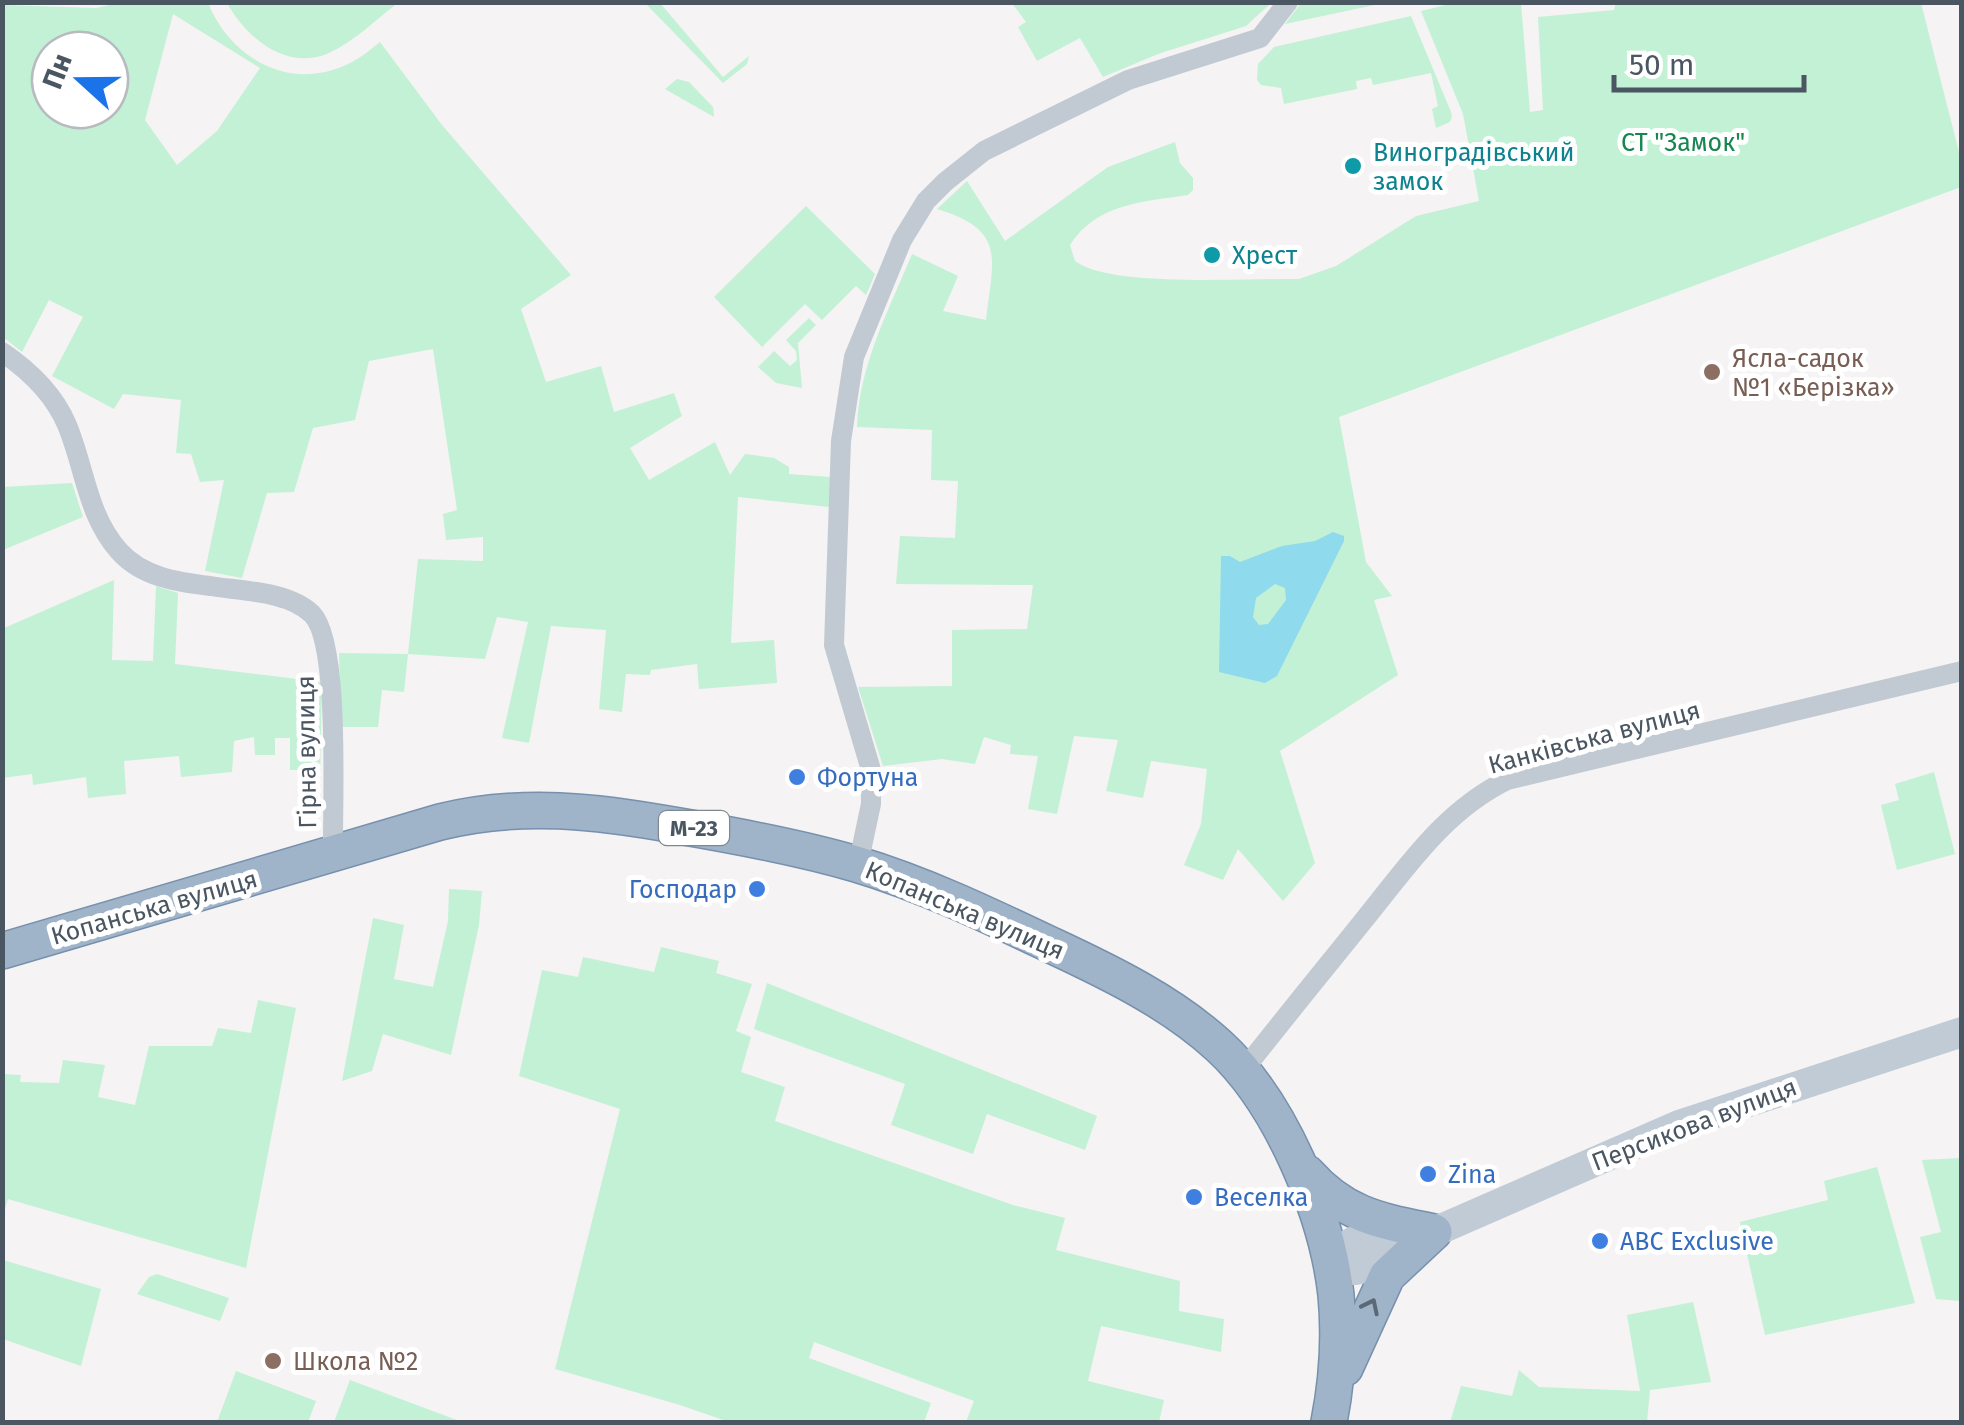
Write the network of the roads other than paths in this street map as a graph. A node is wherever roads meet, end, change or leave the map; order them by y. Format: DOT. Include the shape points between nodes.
graph roads {
  1 [pos="1288,2"];
  2 [pos="2,352"];
  3 [pos="1962,671"];
  4 [pos="333,856"];
  5 [pos="858,865"];
  6 [pos="2,951"];
  7 [pos="1962,1032"];
  8 [pos="1242,1072"];
  9 [pos="1296,1161"];
  10 [pos="1434,1232"];
  11 [pos="1330,1261"];
  12 [pos="1332,1410"];
  1 -- 5 [label="street" via="1260,38 1128,80 984,152 926,201 902,240 854,357 841,441 834,644 874,788"];
  2 -- 4 [label="street, Гірна вулиця" via="56,404 92,506 131,563 164,578 282,598 314,615 331,684"];
  3 -- 8 [label="street, Канківська вулиця" via="1507,780 1482,792 1428,840"];
  4 -- 5 [label="highway, Копанська вулиця / М-23" via="475,814 562,809 736,836"];
  4 -- 6 [label="highway, Копанська вулиця / М-23"];
  5 -- 8 [label="highway, Копанська вулиця / М-23" via="1108,972 1219,1046"];
  7 -- 10 [label="main road, Персикова вулиця" via="1680,1125"];
  8 -- 9 [label="highway, Копанська вулиця / М-23"];
  9 -- 10 [label="highway" via="1344,1207"];
  9 -- 11 [label="highway, Копанська вулиця / М-23"];
  10 -- 11 [label="main road, Персикова вулиця" via="1373,1266 1341,1269"];
  12 -- 10 [label="highway, one-way" via="1387,1276"];
  11 -- 12 [label="highway, Копанська вулиця / М-23" via="1337,1318"];
}
